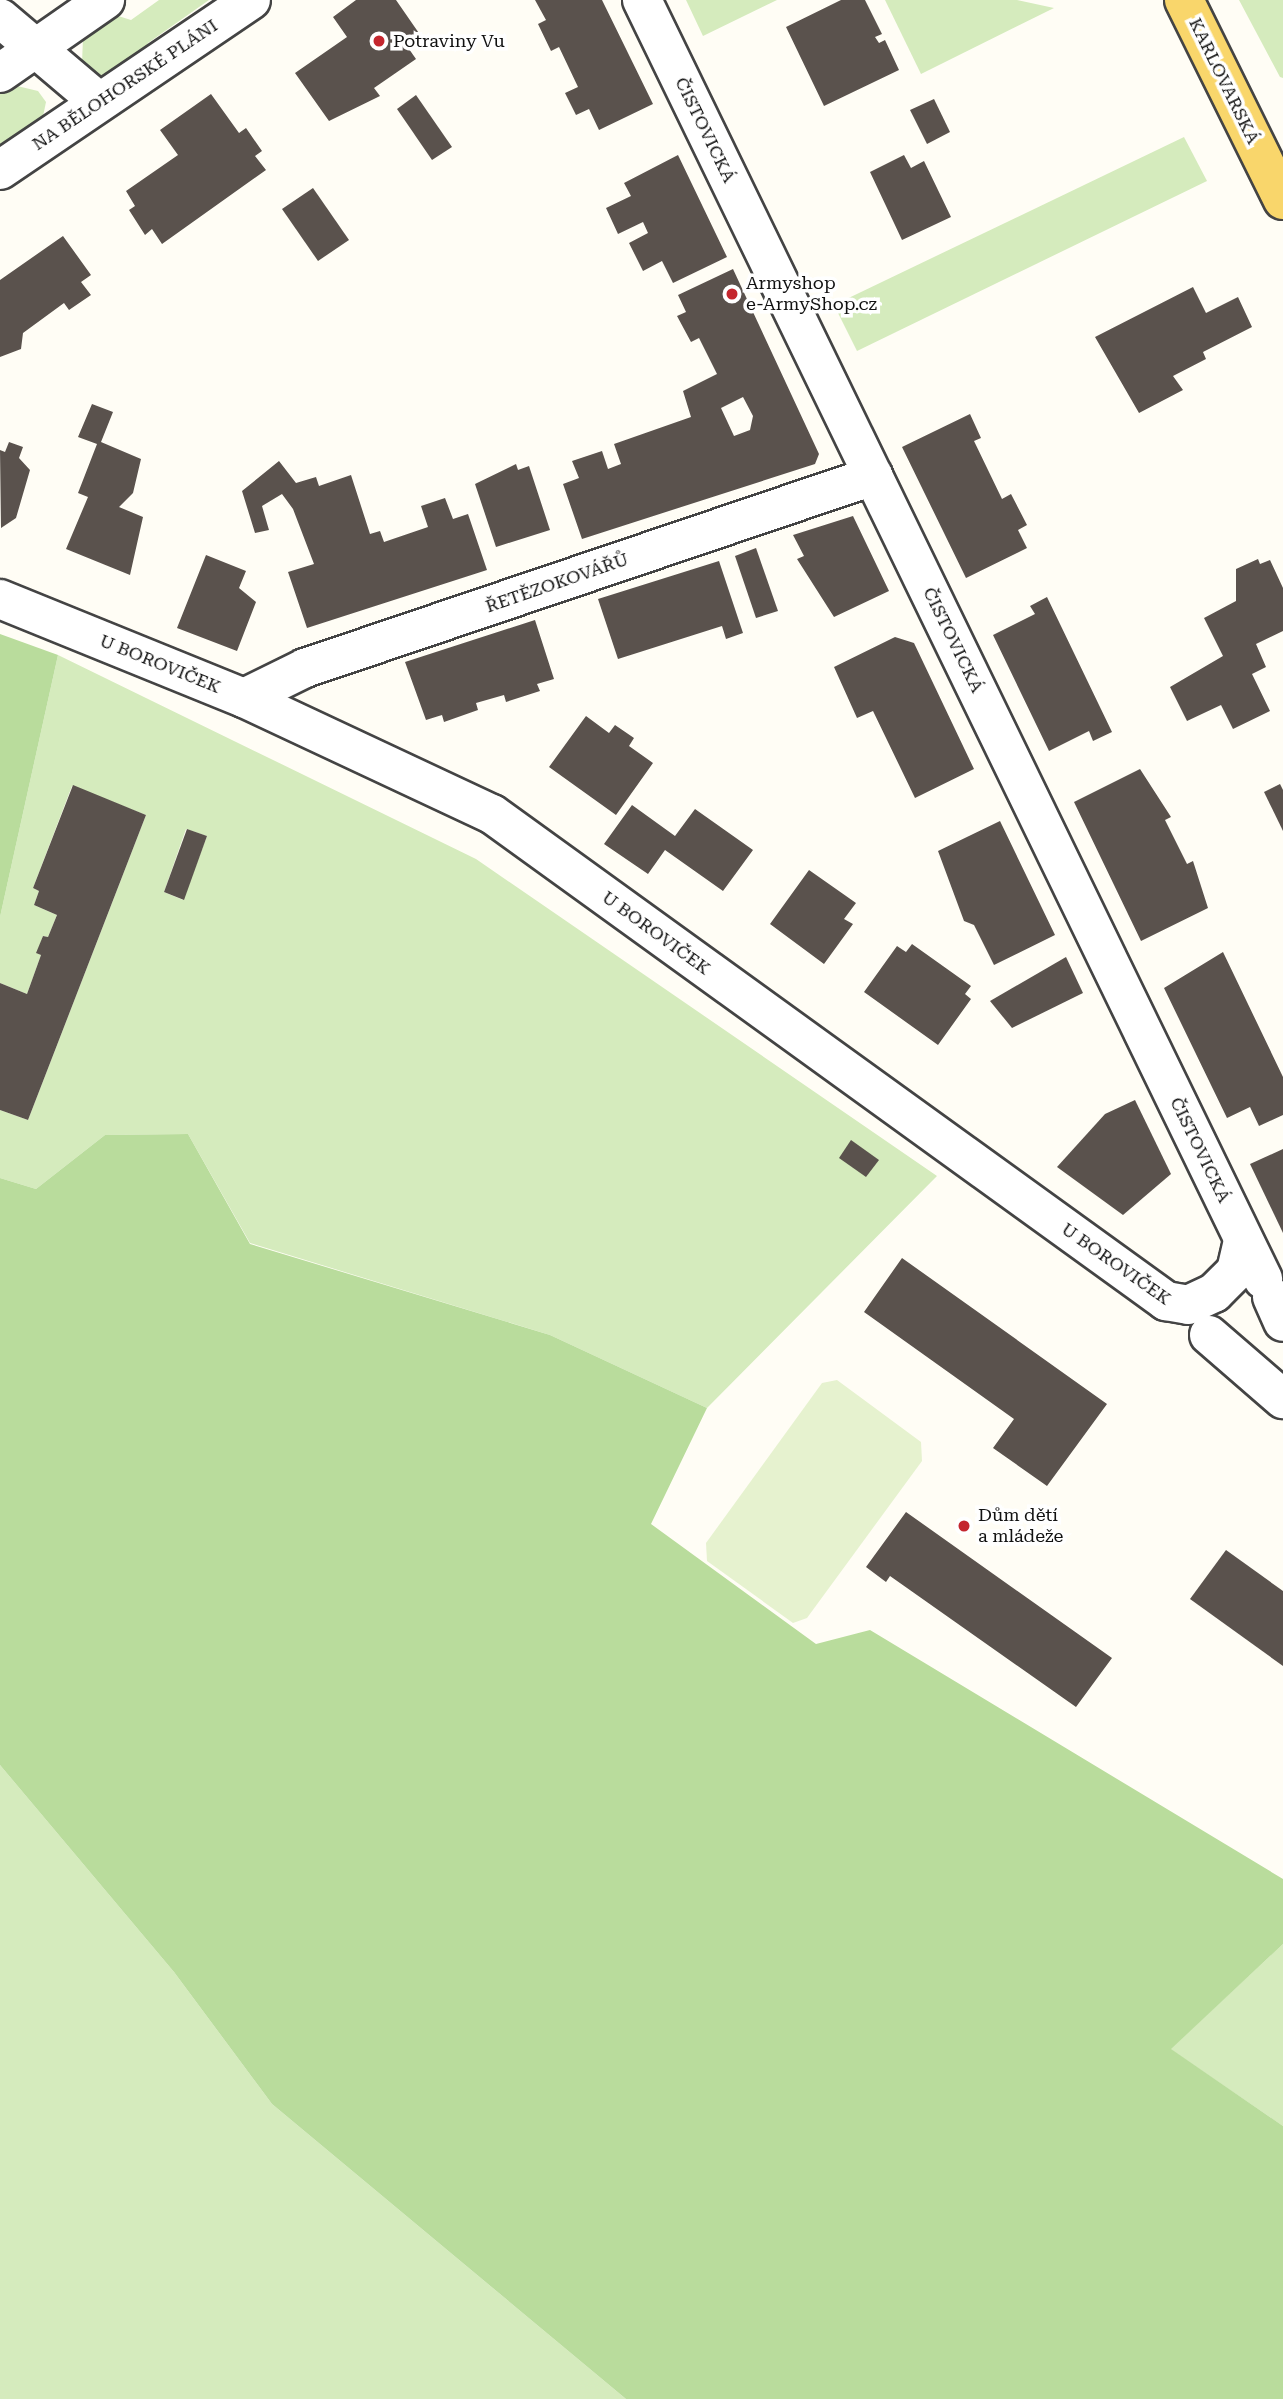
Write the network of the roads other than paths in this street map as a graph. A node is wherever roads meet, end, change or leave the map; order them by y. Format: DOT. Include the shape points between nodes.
graph roads {
  1 [pos="105,0"];
  2 [pos="251,0"];
  3 [pos="642,0"];
  4 [pos="1184,0"];
  5 [pos="0,18"];
  6 [pos="36,48"];
  7 [pos="0,73"];
  8 [pos="99,102"];
  9 [pos="0,170"];
  10 [pos="1283,200"];
  11 [pos="873,476"];
  12 [pos="0,599"];
  13 [pos="244,698"];
  14 [pos="1242,1244"];
  15 [pos="1272,1299"];
  16 [pos="1209,1335"];
  17 [pos="1283,1399"];
  1 -- 6 [label="street"];
  2 -- 8 [label="street, NA BĚLOHORSKÉ PLÁNI"];
  3 -- 11 [label="street, ČISTOVICKÁ"];
  4 -- 10 [label="main road, KARLOVARSKÁ"];
  5 -- 6 [label="street"];
  6 -- 7 [label="street"];
  6 -- 8 [label="street"];
  8 -- 9 [label="street, NA BĚLOHORSKÉ PLÁNI"];
  11 -- 13 [label="street, ŘETĚZOKOVÁŘŮ" via="305,668"];
  11 -- 14 [label="street, ČISTOVICKÁ"];
  12 -- 13 [label="street, U BOROVIČEK"];
  13 -- 14 [label="street, U BOROVIČEK" via="492,814 1166,1301 1188,1305 1214,1293 1236,1271"];
  14 -- 15 [label="street, ČISTOVICKÁ"];
  16 -- 17 [label="street"];
}
